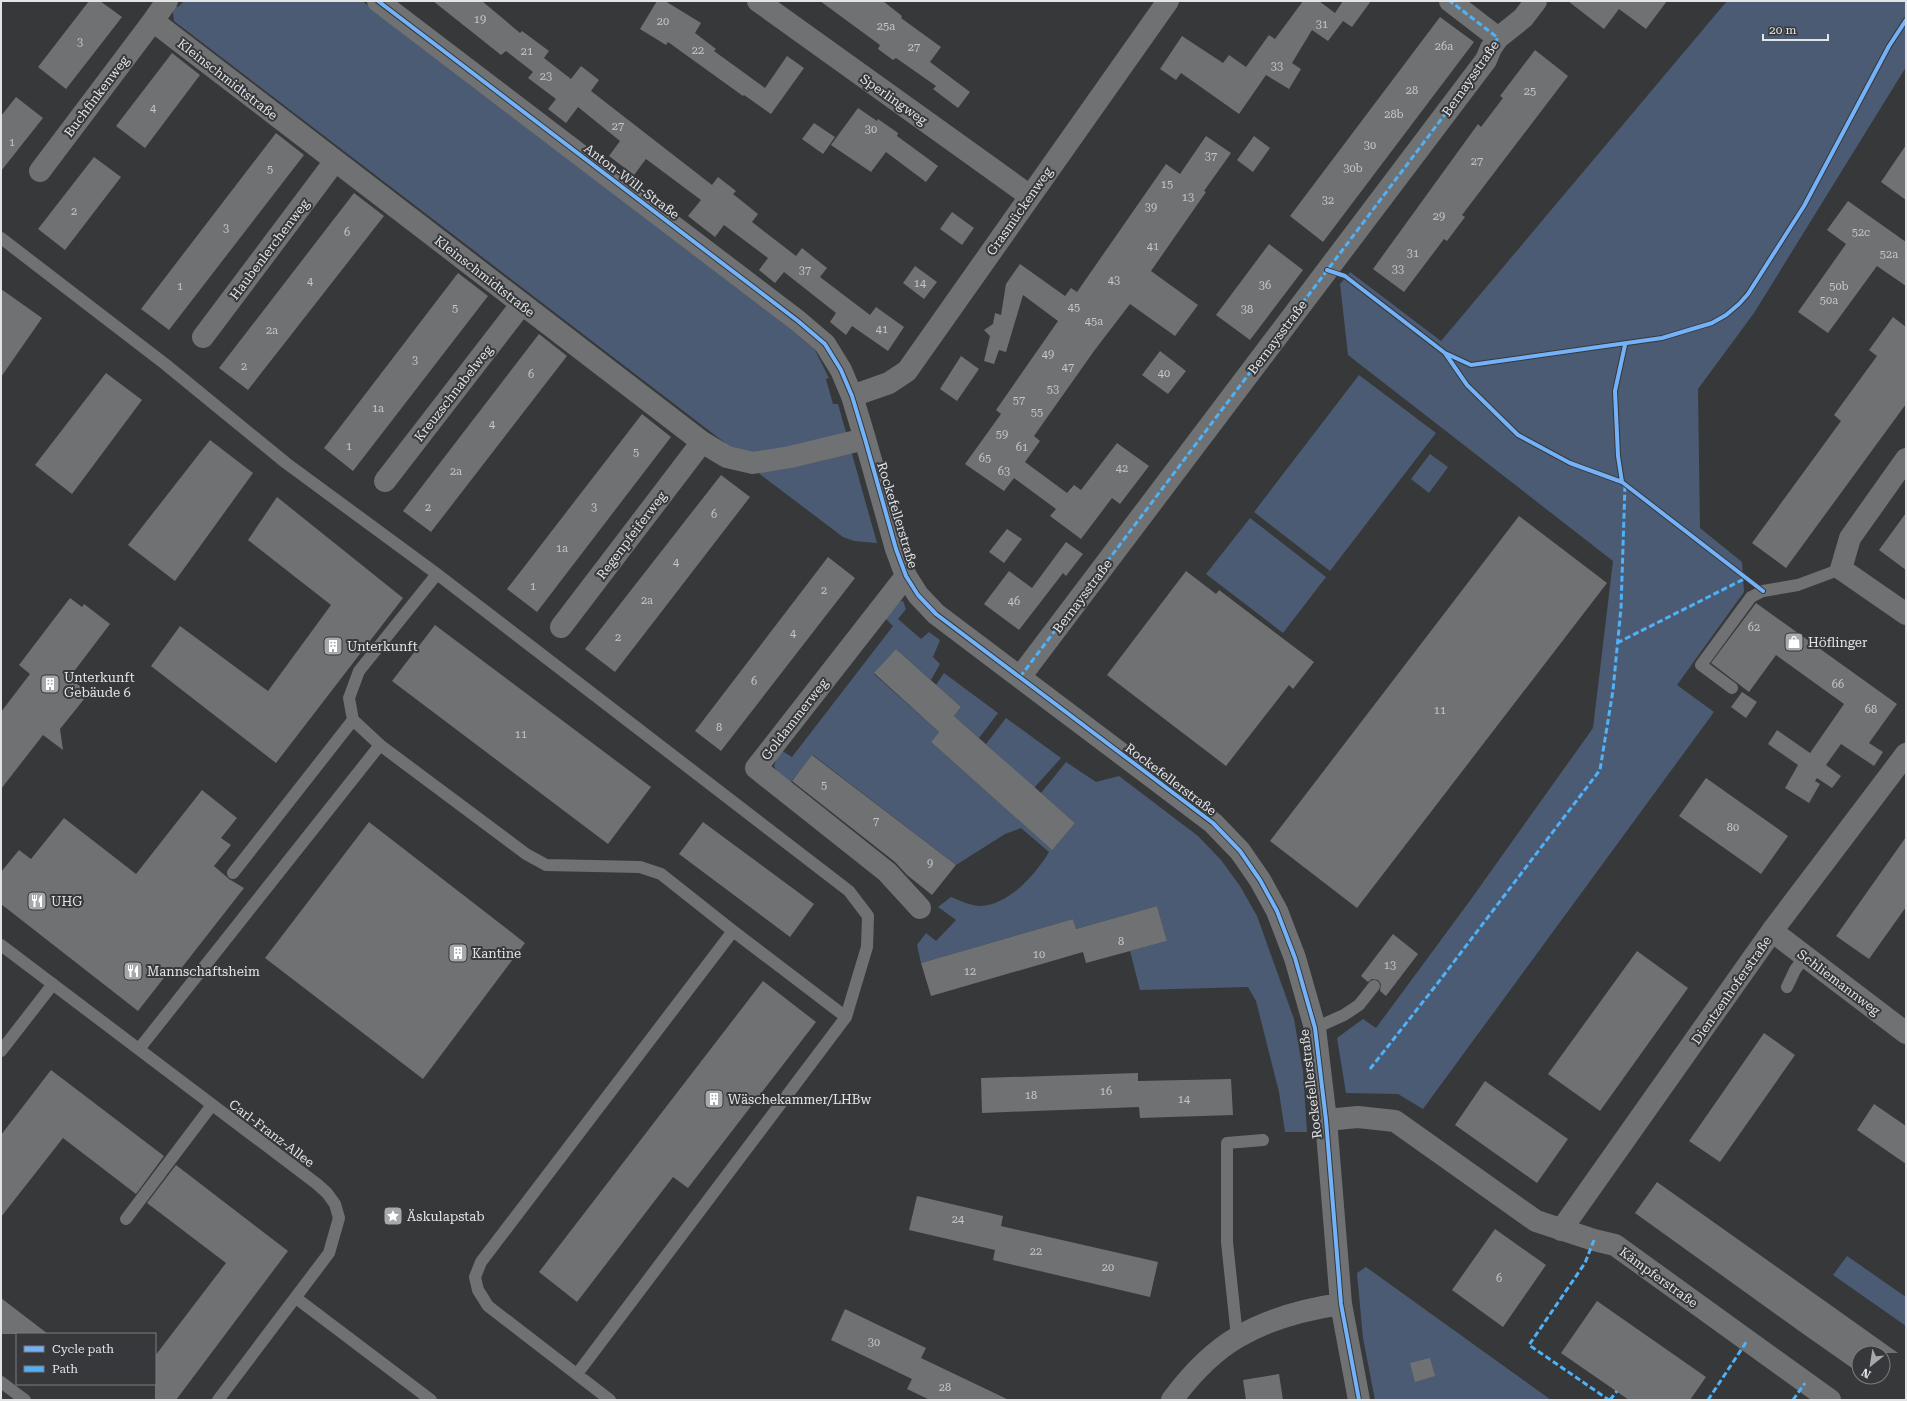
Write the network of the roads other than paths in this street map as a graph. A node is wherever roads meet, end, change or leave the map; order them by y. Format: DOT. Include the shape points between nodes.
graph roads {
  1 [pos="167,1"];
  2 [pos="378,1"];
  3 [pos="758,1"];
  4 [pos="1168,1"];
  5 [pos="1450,1"];
  6 [pos="1536,1"];
  7 [pos="153,21"];
  8 [pos="1498,38"];
  9 [pos="335,161"];
  10 [pos="40,171"];
  11 [pos="1030,196"];
  12 [pos="1,238"];
  13 [pos="521,305"];
  14 [pos="203,337"];
  15 [pos="852,396"];
  16 [pos="865,439"];
  17 [pos="702,442"];
  18 [pos="1906,459"];
  19 [pos="385,481"];
  20 [pos="1841,569"];
  21 [pos="437,574"];
  22 [pos="906,576"];
  23 [pos="1906,614"];
  24 [pos="561,627"];
  25 [pos="1020,678"];
  26 [pos="1732,688"];
  27 [pos="353,720"];
  28 [pos="380,744"];
  29 [pos="1906,754"];
  30 [pos="233,873"];
  31 [pos="920,908"];
  32 [pos="733,931"];
  33 [pos="1772,931"];
  34 [pos="1,945"];
  35 [pos="1805,956"];
  36 [pos="53,984"];
  37 [pos="1374,986"];
  38 [pos="1787,987"];
  39 [pos="846,1017"];
  40 [pos="1315,1028"];
  41 [pos="1906,1033"];
  42 [pos="138,1049"];
  43 [pos="1,1051"];
  44 [pos="212,1105"];
  45 [pos="1326,1120"];
  46 [pos="1263,1140"];
  47 [pos="126,1219"];
  48 [pos="1561,1230"];
  49 [pos="296,1298"];
  50 [pos="1341,1304"];
  51 [pos="1237,1338"];
  52 [pos="577,1374"];
  53 [pos="1,1382"];
  54 [pos="25,1400"];
  55 [pos="218,1400"];
  56 [pos="431,1400"];
  57 [pos="610,1400"];
  58 [pos="1172,1400"];
  59 [pos="1359,1400"];
  60 [pos="1830,1400"];
  1 -- 7 [label="street"];
  2 -- 15 [label="street, Anton-Will-Straße" via="798,321 825,344 841,370"];
  3 -- 11 [label="street, Sperlingweg"];
  4 -- 11 [label="street, Grasmückenweg"];
  5 -- 8 [label="street"];
  6 -- 8 [label="street, Bernaysstraße" via="1523,18"];
  7 -- 9 [label="street, Kleinschmidtstraße"];
  7 -- 10 [label="street, Buchfinkenweg"];
  8 -- 25 [label="street, Bernaysstraße" via="1486,60"];
  9 -- 13 [label="street, Kleinschmidtstraße"];
  9 -- 14 [label="street, Haubenlerchenweg"];
  11 -- 15 [label="street, Grasmückenweg" via="907,371 889,383"];
  12 -- 21 [label="lane" via="165,364 286,463"];
  13 -- 17 [label="street, Kleinschmidtstraße"];
  13 -- 19 [label="street, Kreuzschnabelweg"];
  15 -- 16 [label="street, Rockefellerstraße"];
  16 -- 17 [label="street, Kleinschmidtstraße" via="753,463 727,457"];
  16 -- 22 [label="street, Rockefellerstraße"];
  17 -- 24 [label="street, Regenpfeiferweg"];
  18 -- 20 [label="street" via="1850,538"];
  20 -- 23 [label="street"];
  20 -- 26 [label="lane" via="1798,585 1763,591 1751,597 1701,665"];
  21 -- 27 [label="lane" via="359,671 350,698"];
  21 -- 39 [label="lane" via="849,891 868,916 867,947"];
  22 -- 25 [label="street, Rockefellerstraße" via="918,595 936,614"];
  22 -- 31 [label="street, Goldammerweg" via="756,768 888,872"];
  25 -- 40 [label="street, Rockefellerstraße" via="1213,823 1240,851 1277,911"];
  27 -- 28 [label="lane"];
  27 -- 30 [label="lane"];
  28 -- 32 [label="lane" via="526,854 546,865 640,867 662,874"];
  28 -- 42 [label="lane"];
  29 -- 33 [label="street, Dientzenhoferstraße"];
  32 -- 39 [label="lane"];
  32 -- 52 [label="lane" via="481,1262 475,1277 478,1290 488,1306"];
  33 -- 35 [label="street, Schliemannweg"];
  33 -- 48 [label="street, Dientzenhoferstraße"];
  34 -- 36 [label="lane, Carl-Franz-Allee"];
  35 -- 38 [label="lane"];
  35 -- 41 [label="street, Schliemannweg"];
  36 -- 42 [label="lane, Carl-Franz-Allee"];
  36 -- 43 [label="lane"];
  37 -- 40 [label="lane" via="1359,1005"];
  39 -- 52 [label="lane"];
  40 -- 45 [label="street, Rockefellerstraße"];
  42 -- 44 [label="lane, Carl-Franz-Allee"];
  44 -- 47 [label="lane"];
  44 -- 49 [label="lane, Carl-Franz-Allee" via="317,1184 335,1204 339,1218 330,1253"];
  45 -- 48 [label="street, Kämpferstraße" via="1358,1117 1395,1122 1536,1221"];
  45 -- 50 [label="street, Rockefellerstraße"];
  46 -- 51 [label="lane" via="1227,1143 1228,1242"];
  48 -- 60 [label="street, Kämpferstraße" via="1615,1245"];
  49 -- 55 [label="lane, Carl-Franz-Allee"];
  49 -- 56 [label="lane"];
  50 -- 51 [label="street" via="1311,1308"];
  50 -- 59 [label="street, Rockefellerstraße"];
  51 -- 58 [label="street" via="1207,1361"];
  52 -- 57 [label="lane"];
  53 -- 54 [label="lane"];
}
